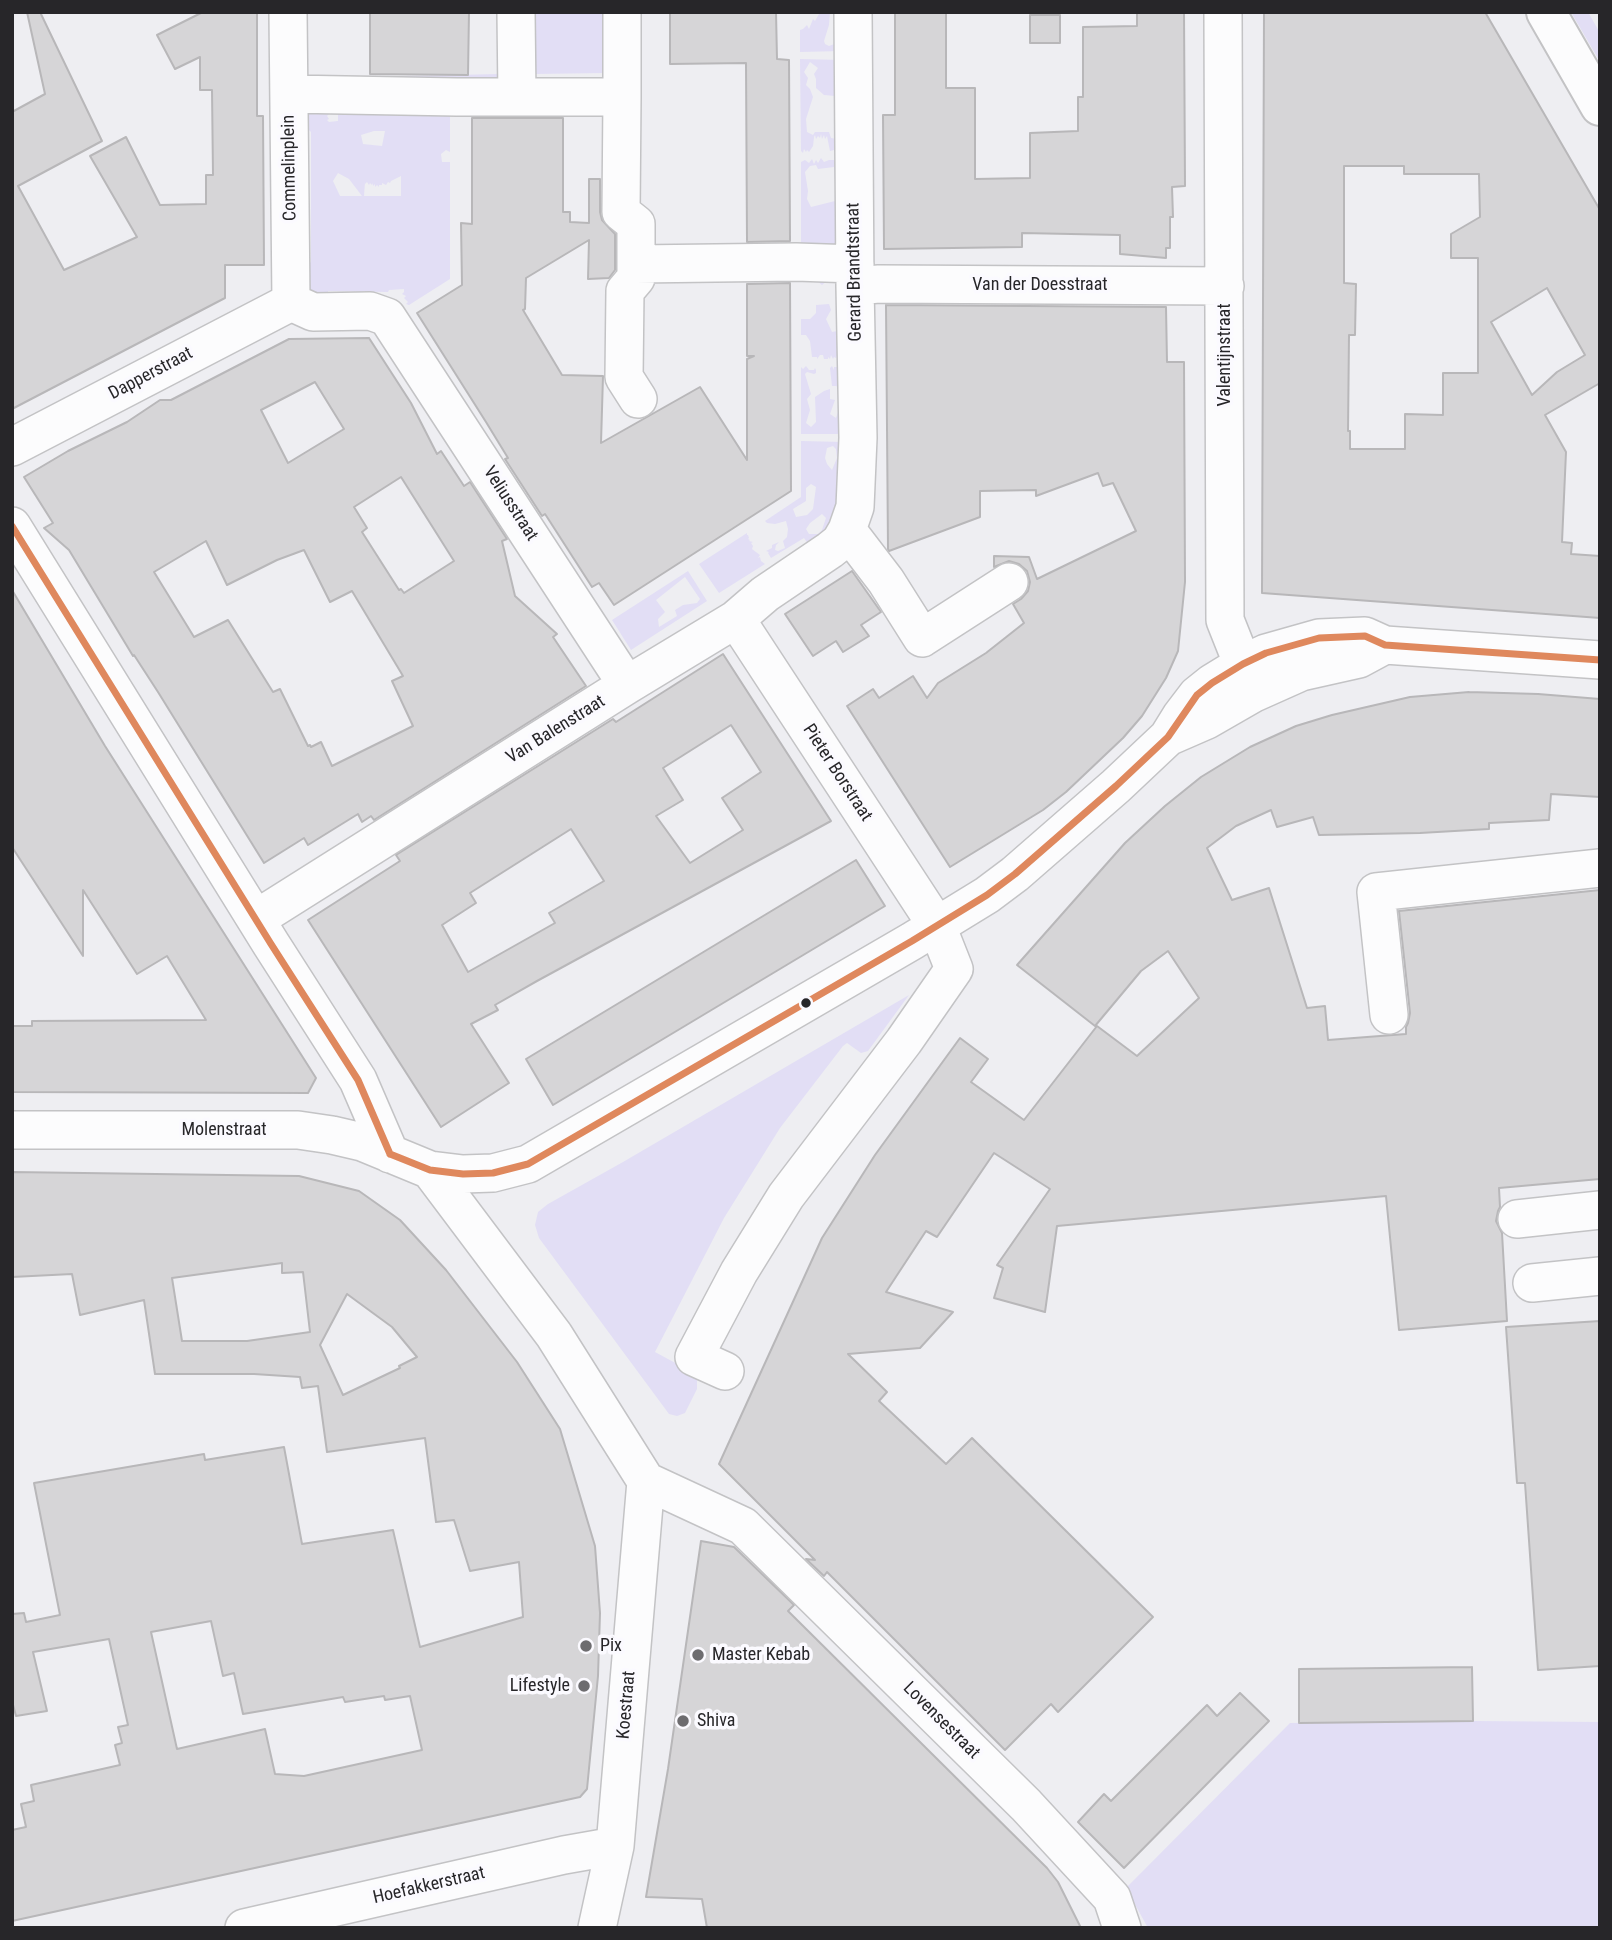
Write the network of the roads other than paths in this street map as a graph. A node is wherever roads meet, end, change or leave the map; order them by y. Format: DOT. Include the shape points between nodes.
graph roads {
  1 [pos="288,12"];
  2 [pos="516,12"];
  3 [pos="622,12"];
  4 [pos="853,12"];
  5 [pos="1223,12"];
  6 [pos="1546,12"];
  7 [pos="289,94"];
  8 [pos="517,97"];
  9 [pos="622,97"];
  10 [pos="1600,106"];
  11 [pos="636,264"];
  12 [pos="855,275"];
  13 [pos="1225,286"];
  14 [pos="291,302"];
  15 [pos="638,399"];
  16 [pos="12,447"];
  17 [pos="12,526"];
  18 [pos="848,530"];
  19 [pos="1009,582"];
  20 [pos="736,619"];
  21 [pos="1600,660"];
  22 [pos="1248,678"];
  23 [pos="627,685"];
  24 [pos="1600,868"];
  25 [pos="256,919"];
  26 [pos="937,926"];
  27 [pos="1389,1015"];
  28 [pos="12,1130"];
  29 [pos="390,1154"];
  30 [pos="430,1170"];
  31 [pos="1600,1210"];
  32 [pos="1517,1219"];
  33 [pos="1600,1276"];
  34 [pos="1532,1283"];
  35 [pos="725,1371"];
  36 [pos="646,1481"];
  37 [pos="615,1846"];
  38 [pos="244,1928"];
  39 [pos="597,1928"];
  40 [pos="1122,1928"];
  1 -- 7 [label="street"];
  2 -- 8 [label="street"];
  3 -- 9 [label="street"];
  4 -- 12 [label="street, Gerard Brandtstraat"];
  5 -- 13 [label="street, Valentijnstraat"];
  6 -- 10 [label="main road"];
  7 -- 8 [label="street, Commelinplein"];
  7 -- 14 [label="street, Commelinplein"];
  8 -- 9 [label="street, Commelinplein"];
  9 -- 11 [label="street" via="621,212 636,224"];
  11 -- 12 [label="street, Van der Doesstraat" via="796,262"];
  11 -- 15 [label="street" via="636,278 625,291 624,377"];
  12 -- 13 [label="street, Van der Doesstraat" via="893,284"];
  12 -- 18 [label="street, Gerard Brandtstraat" via="858,438 855,506"];
  13 -- 22 [label="street, Valentijnstraat" via="1226,620"];
  14 -- 16 [label="street, Dapperstraat"];
  14 -- 23 [label="street, Veliusstraat" via="313,312 381,313 393,323"];
  17 -- 25 [label="street"];
  18 -- 19 [label="street" via="922,638"];
  18 -- 20 [label="street, Van Balenstraat" via="830,551 765,593"];
  20 -- 23 [label="street, Van Balenstraat"];
  20 -- 26 [label="street, Pieter Borstraat"];
  21 -- 22 [label="street, Molenstraat" via="1385,645 1359,659 1301,673"];
  22 -- 26 [label="street, Molenstraat" via="1212,683 1197,695 1168,737 1116,786 1015,874"];
  23 -- 25 [label="street, Van Balenstraat"];
  24 -- 27 [label="street" via="1376,892"];
  25 -- 29 [label="street" via="358,1080"];
  26 -- 30 [label="street, Molenstraat" via="528,1164 493,1173"];
  26 -- 35 [label="street, Pieter Borstraat" via="954,969 786,1196 694,1357"];
  28 -- 29 [label="street, Molenstraat" via="298,1130 352,1140"];
  29 -- 30 [label="street, Molenstraat"];
  30 -- 36 [label="street" via="554,1335"];
  31 -- 32 [label="street"];
  33 -- 34 [label="street"];
  36 -- 37 [label="street, Koestraat"];
  36 -- 40 [label="street, Lovensestraat" via="743,1526 1026,1805 1112,1898"];
  37 -- 38 [label="street, Hoefakkerstraat"];
  37 -- 39 [label="street, Koestraat"];
}
